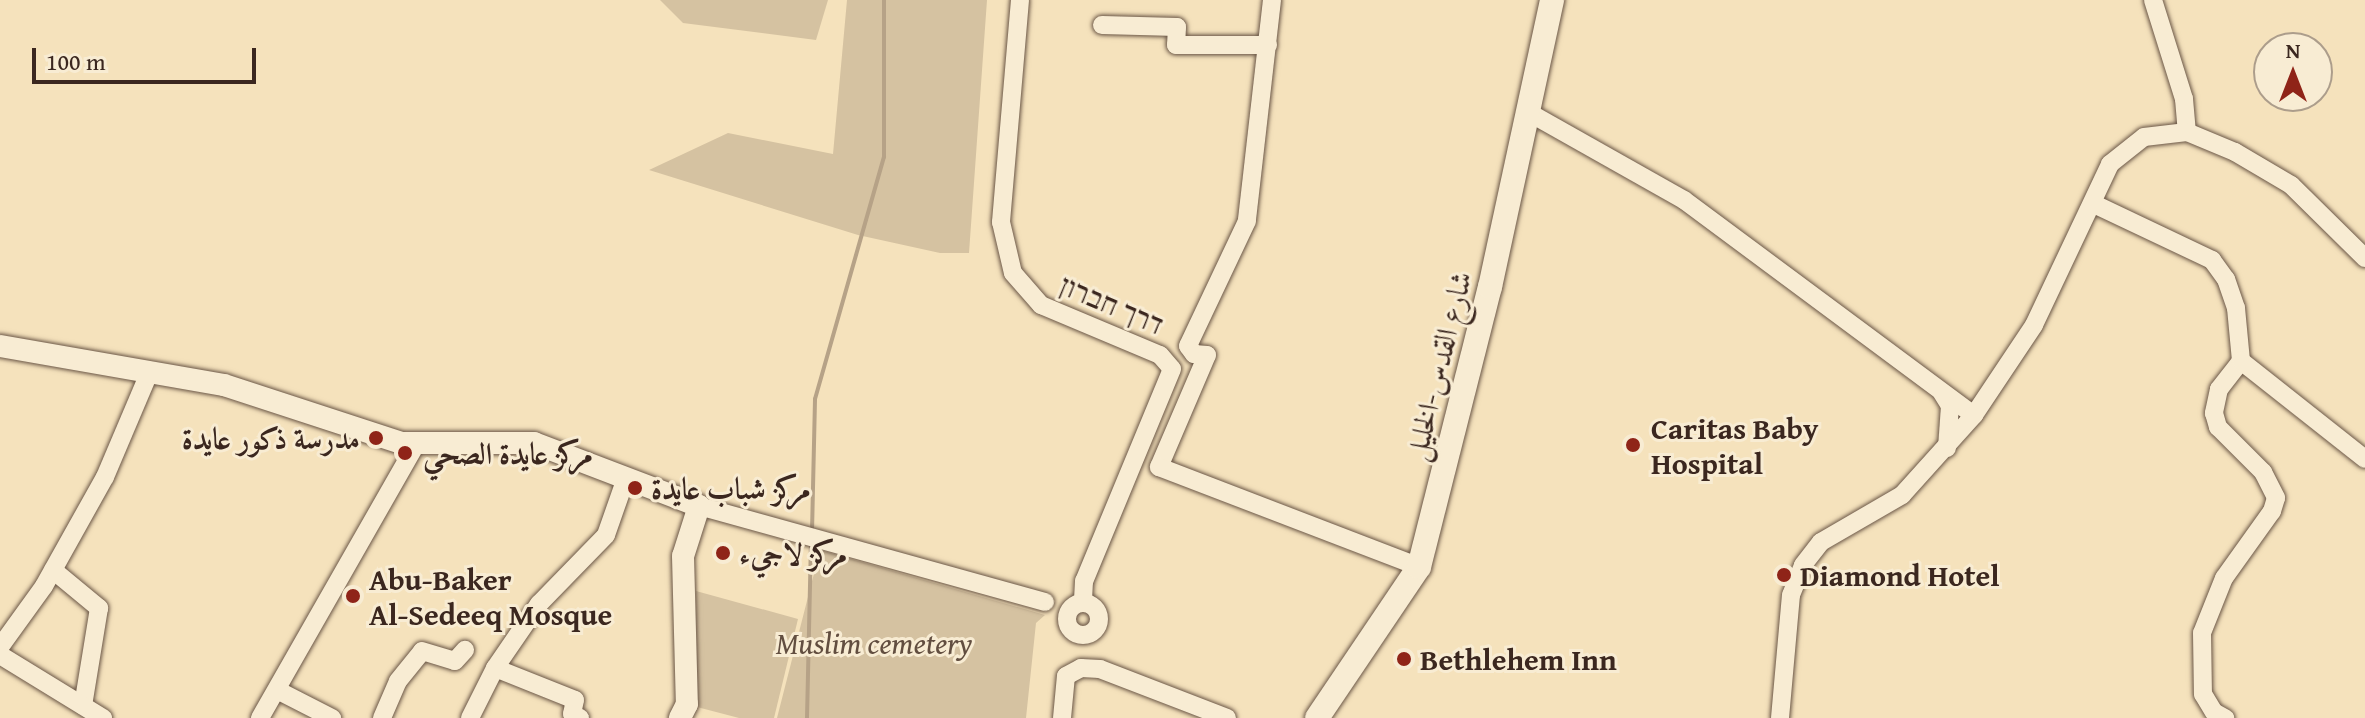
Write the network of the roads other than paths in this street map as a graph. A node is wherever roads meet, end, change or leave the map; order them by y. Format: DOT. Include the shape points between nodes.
graph roads {
  1 [pos="1020,0"];
  2 [pos="1272,0"];
  3 [pos="1552,0"];
  4 [pos="2153,0"];
  5 [pos="1102,25"];
  6 [pos="1268,45"];
  7 [pos="1528,112"];
  8 [pos="2187,132"];
  9 [pos="2094,204"];
  10 [pos="2365,258"];
  11 [pos="0,346"];
  12 [pos="2241,361"];
  13 [pos="150,371"];
  14 [pos="1940,390"];
  15 [pos="1974,415"];
  16 [pos="417,443"];
  17 [pos="1947,448"];
  18 [pos="2365,459"];
  19 [pos="626,478"];
  20 [pos="699,506"];
  21 [pos="1419,567"];
  22 [pos="53,570"];
  23 [pos="1045,602"];
  24 [pos="1083,603"];
  25 [pos="0,647"];
  26 [pos="465,650"];
  27 [pos="0,655"];
  28 [pos="495,668"];
  29 [pos="277,690"];
  30 [pos="83,706"];
  31 [pos="103,718"];
  32 [pos="260,718"];
  33 [pos="331,718"];
  34 [pos="382,718"];
  35 [pos="470,718"];
  36 [pos="580,718"];
  37 [pos="680,718"];
  38 [pos="1062,718"];
  39 [pos="1227,718"];
  40 [pos="1317,718"];
  41 [pos="1780,718"];
  42 [pos="2225,718"];
  1 -- 24 [label="street, דרך חברון" via="1001,222 1013,273 1041,305 1160,355 1172,369 1084,581"];
  2 -- 6 [label="street"];
  3 -- 7 [label="main road, شارع القدس-الخليل"];
  4 -- 8 [label="street" via="2184,99"];
  5 -- 6 [label="street" via="1177,27 1176,45"];
  6 -- 21 [label="street" via="1247,221 1188,346 1194,354 1207,355 1159,467"];
  7 -- 14 [label="street" via="1684,200"];
  7 -- 21 [label="main road, شارع القدس-الخليل" via="1449,460"];
  8 -- 9 [label="street" via="2166,131 2122,150 2110,164"];
  8 -- 10 [label="street" via="2291,185"];
  9 -- 12 [label="street" via="2212,260 2226,279 2236,308"];
  9 -- 15 [label="street" via="2034,325"];
  11 -- 13 [label="street"];
  12 -- 18 [label="street"];
  12 -- 42 [label="street" via="2219,389 2218,427 2263,472 2276,498 2224,578 2202,633 2203,694 2214,712"];
  13 -- 16 [label="street" via="224,385 401,443"];
  13 -- 22 [label="street" via="105,477"];
  14 -- 15 [label="street"];
  14 -- 17 [label="street" via="1950,406"];
  15 -- 17 [label="street"];
  16 -- 19 [label="street" via="534,443"];
  16 -- 29 [label="street"];
  17 -- 41 [label="street" via="1902,495 1821,542 1803,565 1791,595"];
  19 -- 20 [label="street"];
  19 -- 28 [label="street" via="606,535 539,604"];
  20 -- 23 [label="street"];
  20 -- 37 [label="street" via="683,556 687,704"];
  21 -- 40 [label="main road, شارع القدس-الخليل"];
  22 -- 25 [label="street"];
  22 -- 30 [label="street" via="99,608"];
  26 -- 34 [label="street" via="455,661 422,651 398,681"];
  27 -- 30 [label="street"];
  28 -- 35 [label="street"];
  28 -- 36 [label="street" via="575,700 572,714"];
  29 -- 32 [label="street"];
  29 -- 33 [label="street"];
  30 -- 31 [label="street"];
  38 -- 39 [label="street" via="1066,676 1081,668 1100,669"];
}
